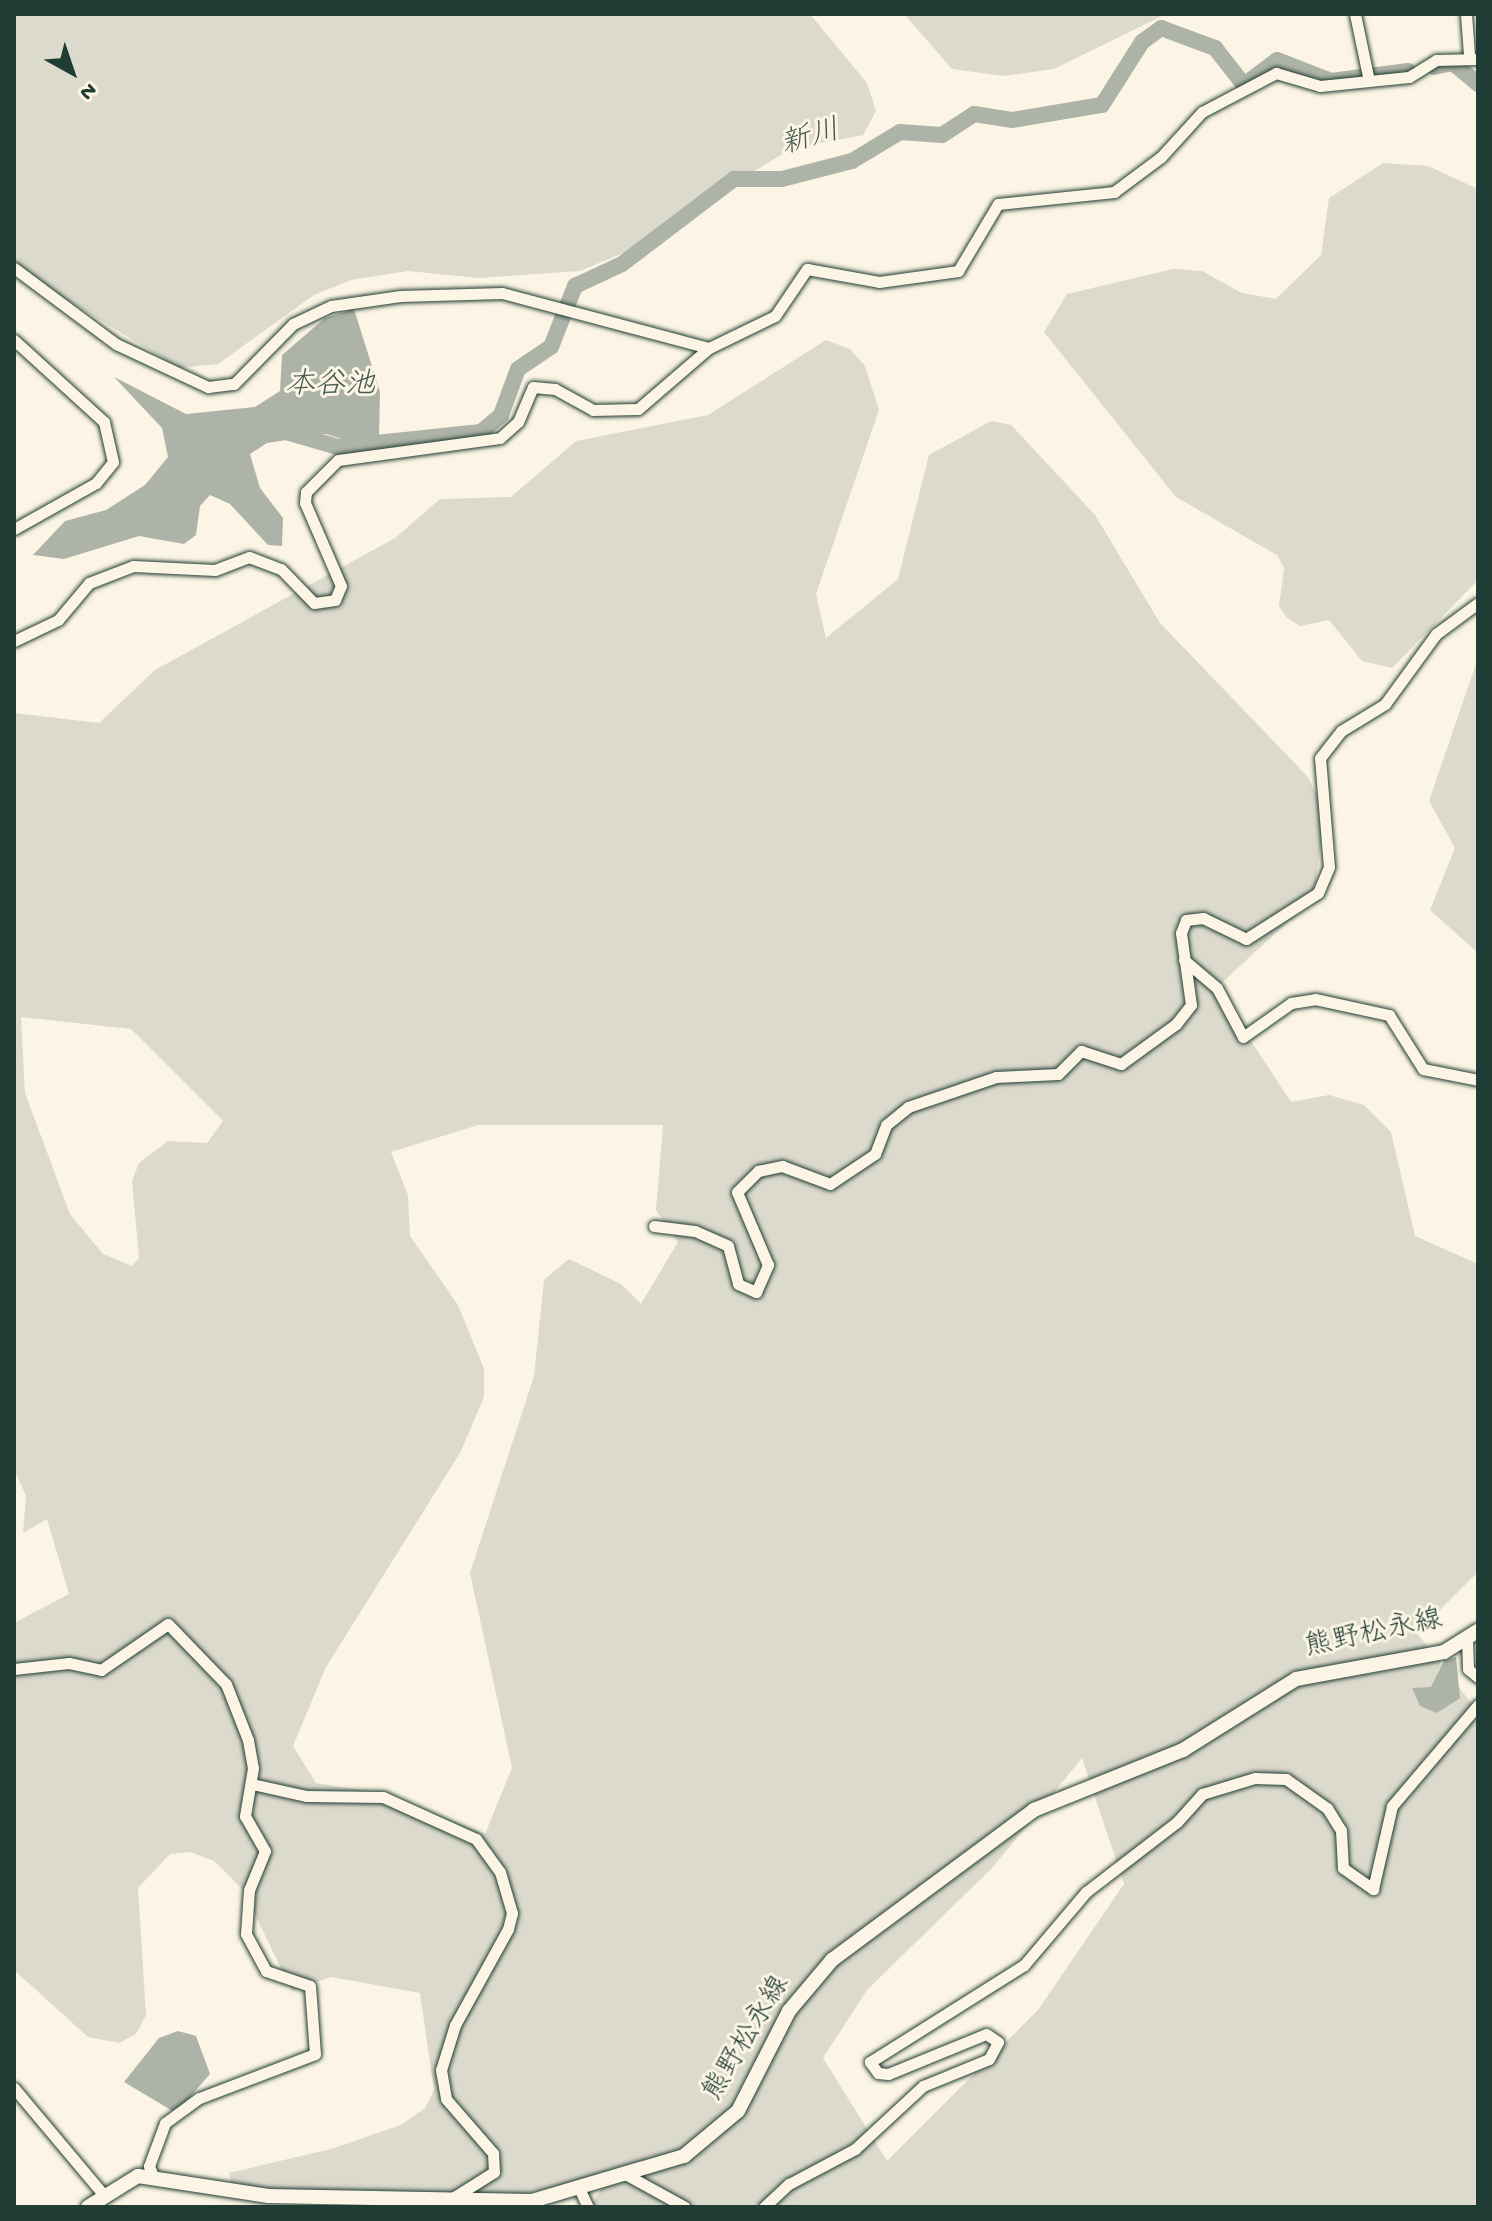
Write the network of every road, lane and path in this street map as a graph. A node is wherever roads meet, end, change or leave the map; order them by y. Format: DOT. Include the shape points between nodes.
graph roads {
  1 [pos="1355,14"];
  2 [pos="1466,14"];
  3 [pos="1473,38"];
  4 [pos="1474,57"];
  5 [pos="1368,76"];
  6 [pos="14,268"];
  7 [pos="14,340"];
  8 [pos="709,348"];
  9 [pos="14,529"];
  10 [pos="1478,603"];
  11 [pos="14,641"];
  12 [pos="1184,960"];
  13 [pos="1478,1080"];
  14 [pos="654,1226"];
  15 [pos="1472,1635"];
  16 [pos="14,1669"];
  17 [pos="1478,1677"];
  18 [pos="1478,1705"];
  19 [pos="252,1784"];
  20 [pos="14,2088"];
  21 [pos="625,2174"];
  22 [pos="153,2176"];
  23 [pos="579,2188"];
  24 [pos="102,2193"];
  25 [pos="448,2201"];
  26 [pos="532,2204"];
  27 [pos="88,2207"];
  28 [pos="588,2207"];
  29 [pos="685,2207"];
  30 [pos="764,2207"];
  1 -- 5 [label="street"];
  2 -- 3 [label="street"];
  3 -- 4 [label="street"];
  4 -- 5 [label="street" via="1425,63 1409,77"];
  5 -- 8 [label="street" via="1320,86 1267,76 1202,112 1114,192 998,204 958,271 879,282 807,269 775,316"];
  6 -- 8 [label="street" via="142,360 208,387 234,384 293,324 331,306 458,292 561,307"];
  7 -- 9 [label="street" via="104,422 113,446 106,475"];
  8 -- 11 [label="street" via="638,409 593,410 555,389 533,387 518,422 500,438 353,455 327,465 305,503 341,586 335,600 314,603 281,569 249,557 215,570 133,566 89,583 58,620"];
  10 -- 12 [label="street" via="1436,634 1385,704 1341,731 1320,758 1329,867 1318,893 1246,939 1195,916 1181,933"];
  12 -- 13 [label="street" via="1217,988 1243,1037 1291,1003 1315,999 1389,1015 1423,1069"];
  12 -- 14 [label="street" via="1193,986 1186,1014 1121,1064 1081,1051 1058,1074 996,1077 908,1107 886,1125 875,1154 830,1184 768,1166 741,1184 740,1204 768,1265 756,1292 738,1284 728,1246 695,1231"];
  15 -- 17 [label="street" via="1468,1669"];
  15 -- 21 [label="main road, 熊野松永線" via="1444,1652 1296,1679 1183,1750 1034,1810 832,1960 789,2011 725,2127 684,2156"];
  16 -- 19 [label="street" via="69,1663 101,1670 156,1630 179,1629 226,1684 248,1740"];
  18 -- 30 [label="street" via="1392,1806 1373,1889 1343,1868 1341,1830 1327,1808 1286,1779 1255,1778 1202,1794 1168,1830 1086,1892 1024,1965 870,2062 878,2073 888,2074 986,2034 998,2042 989,2059 923,2086 855,2149 789,2184"];
  19 -- 22 [label="street" via="245,1816 265,1851 249,1890 246,1934 266,1971 310,1986 315,2054 199,2098 165,2123 149,2166"];
  19 -- 25 [label="street" via="306,1796 383,1797 476,1839 500,1872 512,1913 508,1929 455,2025 441,2070 446,2099 493,2153 494,2172"];
  20 -- 24 [label="street"];
  21 -- 23 [label="main road, 熊野松永線"];
  21 -- 29 [label="street"];
  22 -- 24 [label="main road, 熊野松永線"];
  22 -- 25 [label="main road, 熊野松永線" via="268,2196"];
  23 -- 26 [label="main road, 熊野松永線"];
  23 -- 28 [label="street"];
  24 -- 27 [label="main road, 熊野松永線"];
  25 -- 26 [label="main road, 熊野松永線"];
}
